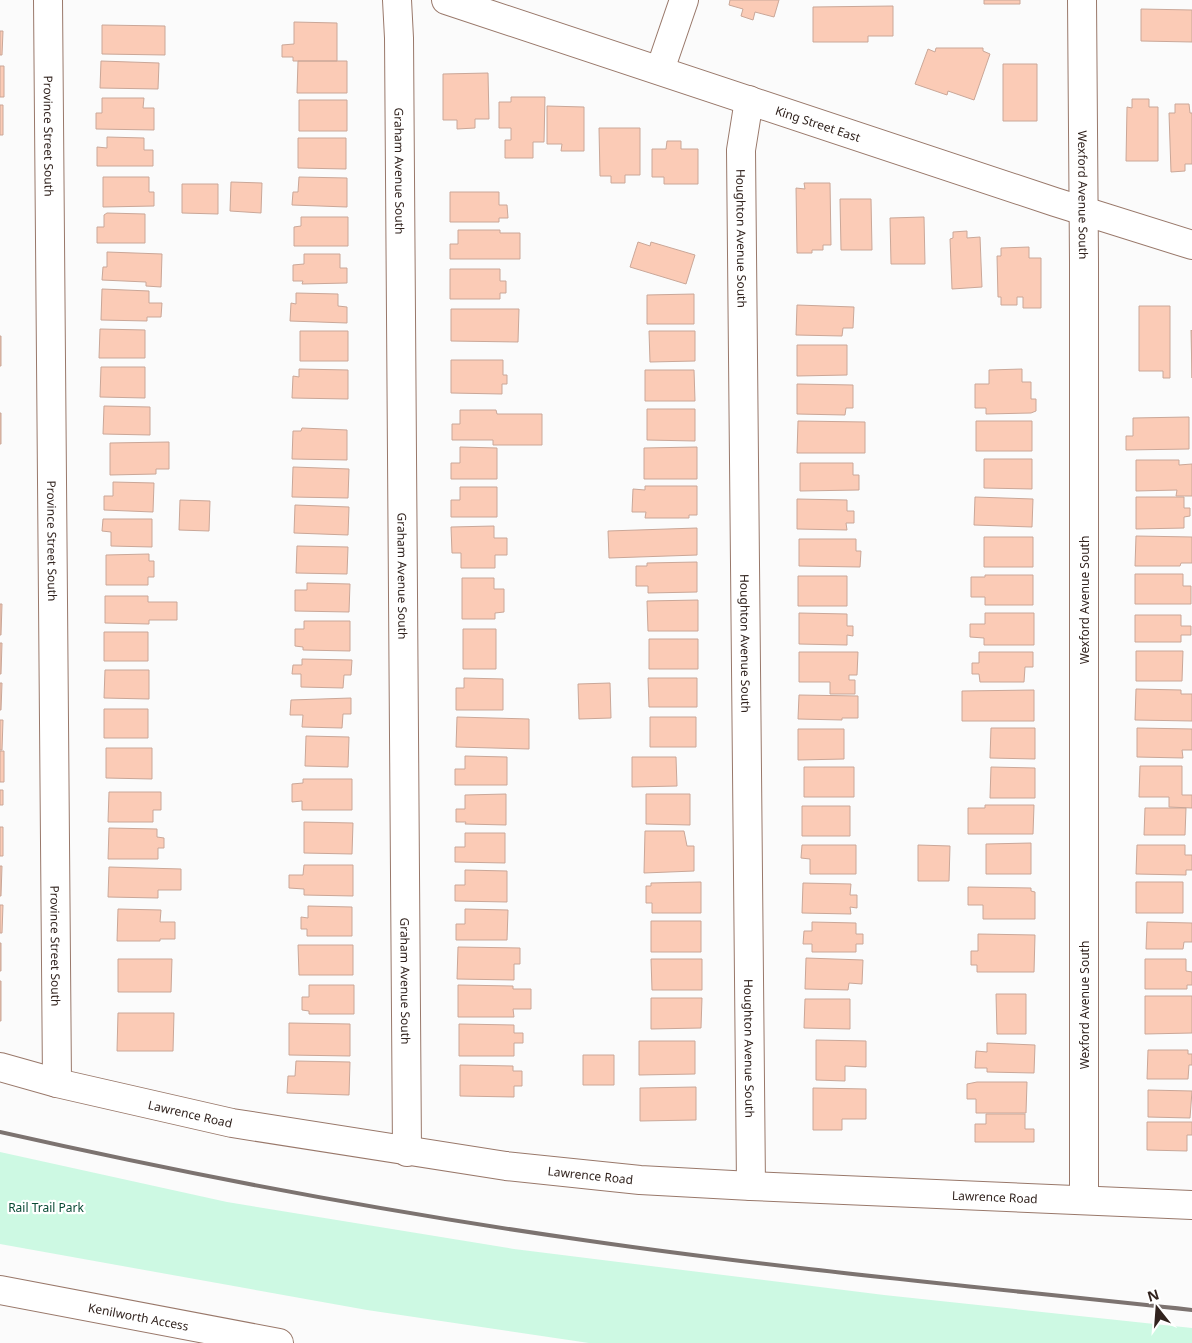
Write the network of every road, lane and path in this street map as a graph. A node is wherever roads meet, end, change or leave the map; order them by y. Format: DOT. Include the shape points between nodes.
graph roads {
  1 [pos="48,0"];
  2 [pos="397,0"];
  3 [pos="446,0"];
  4 [pos="684,0"];
  5 [pos="1082,0"];
  6 [pos="660,70"];
  7 [pos="749,100"];
  8 [pos="1084,211"];
  9 [pos="1192,245"];
  10 [pos="0,1067"];
  11 [pos="57,1083"];
  12 [pos="407,1152"];
  13 [pos="751,1186"];
  14 [pos="1084,1199"];
  15 [pos="1192,1205"];
  16 [pos="0,1290"];
  17 [pos="279,1343"];
  1 -- 11 [label="street, Province Street South"];
  2 -- 12 [label="street, Graham Avenue South"];
  3 -- 6 [label="street, King Street East"];
  4 -- 6 [label="street"];
  5 -- 8 [label="street, Wexford Avenue South"];
  6 -- 7 [label="street, King Street East"];
  7 -- 8 [label="street, King Street East"];
  7 -- 13 [label="street, Houghton Avenue South" via="741,150"];
  8 -- 9 [label="street, King Street East"];
  8 -- 14 [label="street, Wexford Avenue South"];
  10 -- 11 [label="street, Lawrence Road"];
  11 -- 12 [label="street, Lawrence Road" via="232,1124"];
  12 -- 13 [label="street, Lawrence Road" via="640,1180"];
  13 -- 14 [label="street, Lawrence Road"];
  14 -- 15 [label="street, Lawrence Road"];
  16 -- 17 [label="street, Kenilworth Access"];
}
